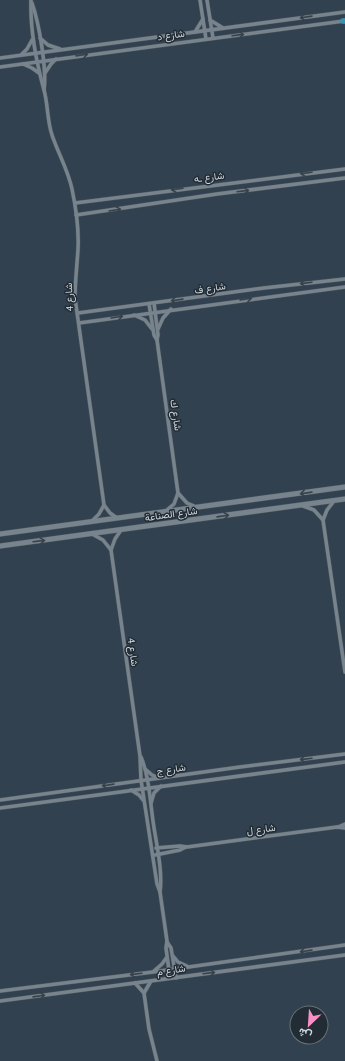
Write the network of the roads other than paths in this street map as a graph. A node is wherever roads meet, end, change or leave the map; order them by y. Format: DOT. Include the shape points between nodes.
graph roads {
  1 [pos="31,0"];
  2 [pos="200,0"];
  3 [pos="207,0"];
  4 [pos="345,12"];
  5 [pos="203,18"];
  6 [pos="210,20"];
  7 [pos="344,21"];
  8 [pos="224,28"];
  9 [pos="212,30"];
  10 [pos="205,31"];
  11 [pos="195,32"];
  12 [pos="33,37"];
  13 [pos="40,38"];
  14 [pos="213,38"];
  15 [pos="206,39"];
  16 [pos="63,49"];
  17 [pos="42,52"];
  18 [pos="35,53"];
  19 [pos="20,55"];
  20 [pos="0,58"];
  21 [pos="57,58"];
  22 [pos="43,60"];
  23 [pos="37,61"];
  24 [pos="20,64"];
  25 [pos="0,67"];
  26 [pos="39,73"];
  27 [pos="44,74"];
  28 [pos="44,91"];
  29 [pos="345,169"];
  30 [pos="345,178"];
  31 [pos="215,184"];
  32 [pos="217,194"];
  33 [pos="75,203"];
  34 [pos="76,215"];
  35 [pos="345,279"];
  36 [pos="345,287"];
  37 [pos="264,288"];
  38 [pos="265,297"];
  39 [pos="154,303"];
  40 [pos="149,304"];
  41 [pos="171,310"];
  42 [pos="155,312"];
  43 [pos="78,313"];
  44 [pos="150,313"];
  45 [pos="133,315"];
  46 [pos="78,323"];
  47 [pos="156,330"];
  48 [pos="345,487"];
  49 [pos="178,493"];
  50 [pos="345,499"];
  51 [pos="334,501"];
  52 [pos="104,505"];
  53 [pos="302,505"];
  54 [pos="198,508"];
  55 [pos="164,511"];
  56 [pos="118,518"];
  57 [pos="323,520"];
  58 [pos="92,521"];
  59 [pos="121,530"];
  60 [pos="0,534"];
  61 [pos="92,534"];
  62 [pos="0,546"];
  63 [pos="111,550"];
  64 [pos="345,672"];
  65 [pos="345,751"];
  66 [pos="343,755"];
  67 [pos="140,756"];
  68 [pos="294,761"];
  69 [pos="345,762"];
  70 [pos="339,763"];
  71 [pos="345,766"];
  72 [pos="240,767"];
  73 [pos="145,769"];
  74 [pos="295,769"];
  75 [pos="140,771"];
  76 [pos="241,775"];
  77 [pos="162,778"];
  78 [pos="141,780"];
  79 [pos="147,780"];
  80 [pos="131,782"];
  81 [pos="161,786"];
  82 [pos="148,788"];
  83 [pos="142,789"];
  84 [pos="130,790"];
  85 [pos="0,800"];
  86 [pos="145,803"];
  87 [pos="150,804"];
  88 [pos="0,808"];
  89 [pos="345,824"];
  90 [pos="337,827"];
  91 [pos="345,828"];
  92 [pos="187,847"];
  93 [pos="157,848"];
  94 [pos="152,849"];
  95 [pos="158,854"];
  96 [pos="152,855"];
  97 [pos="160,892"];
  98 [pos="167,941"];
  99 [pos="345,945"];
  100 [pos="327,948"];
  101 [pos="345,955"];
  102 [pos="172,956"];
  103 [pos="167,957"];
  104 [pos="328,958"];
  105 [pos="229,961"];
  106 [pos="190,967"];
  107 [pos="175,969"];
  108 [pos="169,970"];
  109 [pos="231,970"];
  110 [pos="153,972"];
  111 [pos="170,978"];
  112 [pos="176,978"];
  113 [pos="151,981"];
  114 [pos="135,983"];
  115 [pos="0,991"];
  116 [pos="144,993"];
  117 [pos="0,1001"];
  118 [pos="157,1061"];
  1 -- 12 [label="street, شارع 4"];
  1 -- 13 [label="street, شارع 4"];
  2 -- 5 [label="street"];
  3 -- 6 [label="street"];
  4 -- 8 [label="street, شارع د, one-way"];
  5 -- 10 [label="street"];
  5 -- 11 [label="street"];
  6 -- 8 [label="street"];
  6 -- 9 [label="street"];
  14 -- 7 [label="street, شارع د, one-way"];
  8 -- 9 [label="street, شارع د"];
  9 -- 10 [label="street, شارع د"];
  9 -- 14 [label="street"];
  10 -- 11 [label="street, شارع د"];
  10 -- 15 [label="street"];
  11 -- 16 [label="street, شارع د"];
  12 -- 18 [label="street, شارع 4"];
  12 -- 19 [label="street" via="27,49"];
  13 -- 16 [label="street" via="48,45"];
  13 -- 17 [label="street, شارع 4"];
  14 -- 15 [label="street, شارع د"];
  21 -- 15 [label="street, شارع د, one-way"];
  16 -- 17 [label="street, شارع د"];
  17 -- 18 [label="street, شارع د"];
  17 -- 22 [label="street, شارع 4"];
  18 -- 19 [label="street, شارع د"];
  18 -- 23 [label="street, شارع 4"];
  19 -- 20 [label="street, شارع د"];
  21 -- 22 [label="street, شارع د"];
  21 -- 27 [label="street"];
  22 -- 23 [label="street, شارع د"];
  22 -- 27 [label="street, شارع 4"];
  23 -- 24 [label="street, شارع د"];
  23 -- 26 [label="street, شارع 4"];
  24 -- 25 [label="street, شارع د"];
  24 -- 26 [label="street"];
  26 -- 28 [label="street, شارع 4"];
  27 -- 28 [label="street, شارع 4"];
  28 -- 33 [label="street, شارع 4" via="52,133 68,175"];
  29 -- 31 [label="street, شارع ـه, one-way"];
  32 -- 30 [label="street, شارع ـه, one-way"];
  31 -- 32 [label="street"];
  31 -- 33 [label="street, شارع ـه, one-way"];
  34 -- 32 [label="street, شارع ـه, one-way"];
  33 -- 34 [label="street, شارع 4"];
  34 -- 43 [label="street, شارع 4" via="78,249 75,298"];
  35 -- 37 [label="street, شارع ف, one-way"];
  36 -- 38 [label="street, شارع ف"];
  37 -- 38 [label="street"];
  37 -- 39 [label="street, شارع ف, one-way"];
  41 -- 38 [label="street, شارع ف, one-way"];
  39 -- 40 [label="street, شارع ف"];
  39 -- 42 [label="street, شارع ك"];
  40 -- 43 [label="street, شارع ف"];
  40 -- 44 [label="street, شارع ك"];
  41 -- 42 [label="street, شارع ف"];
  41 -- 47 [label="street"];
  42 -- 44 [label="street, شارع ف"];
  42 -- 47 [label="street, شارع ك"];
  43 -- 46 [label="street, شارع 4"];
  44 -- 45 [label="street, شارع ف"];
  44 -- 47 [label="street, شارع ك"];
  46 -- 45 [label="street, شارع ف, one-way"];
  45 -- 47 [label="street" via="145,320"];
  46 -- 52 [label="street, شارع 4"];
  47 -- 49 [label="street, شارع ك" via="154,335 157,340"];
  48 -- 54 [label="street, شارع الصناعة, one-way"];
  49 -- 54 [label="street" via="186,503"];
  49 -- 55 [label="street" via="174,504"];
  50 -- 51 [label="street, شارع الصناعة"];
  51 -- 53 [label="street, شارع الصناعة"];
  51 -- 57 [label="street"];
  52 -- 56 [label="street"];
  52 -- 58 [label="street"];
  53 -- 57 [label="street" via="314,510"];
  59 -- 53 [label="street, شارع الصناعة, one-way"];
  54 -- 55 [label="street, شارع الصناعة"];
  55 -- 56 [label="street, شارع الصناعة"];
  56 -- 58 [label="street, شارع الصناعة"];
  57 -- 64 [label="street"];
  58 -- 60 [label="street, شارع الصناعة"];
  59 -- 61 [label="street, شارع الصناعة"];
  59 -- 63 [label="street"];
  62 -- 61 [label="street, شارع الصناعة, one-way"];
  61 -- 63 [label="street" via="103,540"];
  63 -- 67 [label="street, شارع 4"];
  65 -- 66 [label="street"];
  66 -- 68 [label="street, شارع ج, one-way"];
  67 -- 73 [label="street, شارع 4"];
  67 -- 75 [label="street, شارع 4"];
  68 -- 72 [label="street, شارع ج"];
  68 -- 74 [label="street"];
  69 -- 70 [label="street, شارع ج"];
  70 -- 71 [label="street"];
  70 -- 74 [label="street, شارع ج"];
  72 -- 76 [label="street"];
  72 -- 77 [label="street, شارع ج"];
  73 -- 77 [label="street" via="152,775"];
  73 -- 79 [label="street, شارع 4"];
  74 -- 76 [label="street, شارع ج"];
  75 -- 78 [label="street, شارع 4"];
  75 -- 80 [label="street"];
  76 -- 81 [label="street, شارع ج"];
  77 -- 79 [label="street, شارع ج"];
  78 -- 79 [label="street, شارع ج"];
  78 -- 80 [label="street, شارع ج"];
  78 -- 83 [label="street, شارع 4"];
  79 -- 82 [label="street, شارع 4"];
  80 -- 85 [label="street, شارع ج, one-way"];
  81 -- 82 [label="street, شارع ج"];
  81 -- 87 [label="street" via="154,793"];
  82 -- 83 [label="street, شارع ج"];
  82 -- 87 [label="street, شارع 4"];
  83 -- 84 [label="street, شارع ج"];
  83 -- 86 [label="street, شارع 4"];
  84 -- 86 [label="street" via="139,795"];
  84 -- 88 [label="street, شارع ج"];
  86 -- 94 [label="street, شارع 4"];
  87 -- 93 [label="street, شارع 4"];
  89 -- 90 [label="street, شارع ل"];
  90 -- 91 [label="street, شارع ل"];
  90 -- 92 [label="street, شارع ل"];
  92 -- 93 [label="street, شارع ل"];
  92 -- 95 [label="street, شارع ل"];
  93 -- 94 [label="street, شارع ل"];
  93 -- 95 [label="street, شارع 4"];
  94 -- 96 [label="street, شارع 4"];
  95 -- 96 [label="street, شارع ل"];
  95 -- 97 [label="street, شارع 4"];
  96 -- 97 [label="street, شارع 4"];
  97 -- 98 [label="street, شارع 4"];
  98 -- 102 [label="street, شارع 4"];
  98 -- 103 [label="street, شارع 4"];
  99 -- 100 [label="street, شارع م"];
  100 -- 104 [label="street"];
  100 -- 105 [label="street, شارع م, one-way"];
  101 -- 104 [label="street, شارع م"];
  102 -- 106 [label="street"];
  102 -- 107 [label="street, شارع 4"];
  103 -- 108 [label="street, شارع 4"];
  103 -- 110 [label="street"];
  104 -- 109 [label="street, شارع م"];
  105 -- 106 [label="street, شارع م"];
  105 -- 109 [label="street"];
  106 -- 107 [label="street, شارع م"];
  107 -- 108 [label="street, شارع م"];
  107 -- 112 [label="street, شارع 4"];
  108 -- 110 [label="street, شارع م"];
  108 -- 111 [label="street, شارع 4"];
  112 -- 109 [label="street, شارع م, one-way"];
  110 -- 115 [label="street, شارع م, one-way"];
  111 -- 112 [label="street, شارع م"];
  111 -- 113 [label="street, شارع م"];
  113 -- 114 [label="street, شارع م"];
  113 -- 116 [label="street"];
  114 -- 116 [label="street"];
  117 -- 114 [label="street, شارع م, one-way"];
  116 -- 118 [label="street"];
}
